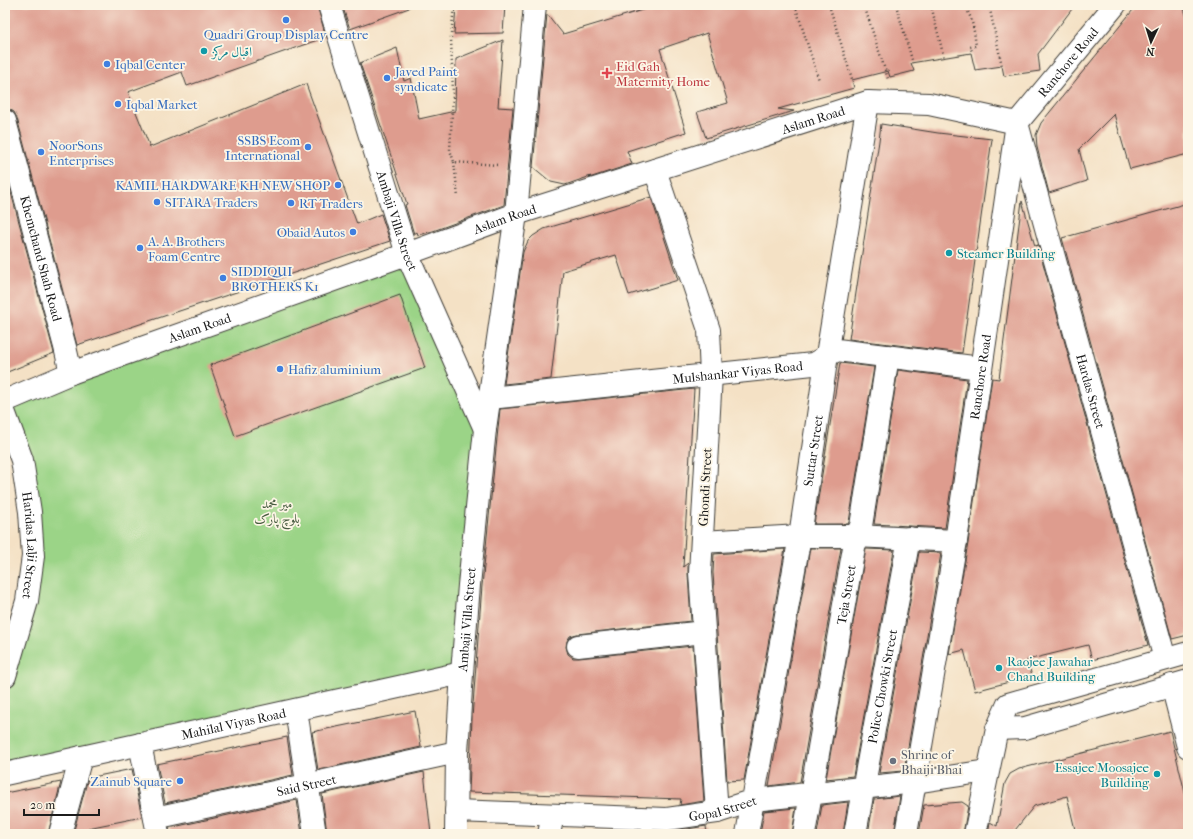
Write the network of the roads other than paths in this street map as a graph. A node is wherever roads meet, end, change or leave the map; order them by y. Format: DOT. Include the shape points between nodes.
graph roads {
  1 [pos="329,5"];
  2 [pos="535,5"];
  3 [pos="1115,5"];
  4 [pos="861,95"];
  5 [pos="5,121"];
  6 [pos="1017,123"];
  7 [pos="655,170"];
  8 [pos="516,214"];
  9 [pos="407,254"];
  10 [pos="827,355"];
  11 [pos="888,356"];
  12 [pos="981,368"];
  13 [pos="71,373"];
  14 [pos="711,375"];
  15 [pos="490,398"];
  16 [pos="5,401"];
  17 [pos="5,414"];
  18 [pos="485,429"];
  19 [pos="800,536"];
  20 [pos="856,536"];
  21 [pos="909,538"];
  22 [pos="956,541"];
  23 [pos="702,542"];
  24 [pos="704,632"];
  25 [pos="578,646"];
  26 [pos="1188,654"];
  27 [pos="1165,659"];
  28 [pos="462,673"];
  29 [pos="5,676"];
  30 [pos="1180,683"];
  31 [pos="296,710"];
  32 [pos="996,729"];
  33 [pos="140,744"];
  34 [pos="1188,747"];
  35 [pos="457,752"];
  36 [pos="81,757"];
  37 [pos="987,771"];
  38 [pos="5,774"];
  39 [pos="915,782"];
  40 [pos="308,785"];
  41 [pos="863,789"];
  42 [pos="810,794"];
  43 [pos="754,800"];
  44 [pos="456,811"];
  45 [pos="717,812"];
  46 [pos="551,824"];
  47 [pos="156,826"];
  48 [pos="606,826"];
  49 [pos="666,826"];
  50 [pos="60,834"];
  51 [pos="315,834"];
  52 [pos="456,834"];
  53 [pos="747,834"];
  54 [pos="804,834"];
  55 [pos="854,834"];
  56 [pos="906,834"];
  57 [pos="975,834"];
  1 -- 9 [label="street, Ambaji Villa Street"];
  2 -- 8 [label="street, Ambaji Villa Street"];
  3 -- 6 [label="street, Ranchore Road"];
  4 -- 6 [label="street, Aslam Road" via="929,104"];
  4 -- 7 [label="street, Aslam Road"];
  4 -- 10 [label="street, Suttar Street"];
  5 -- 13 [label="street, Khemchand Shah Road"];
  6 -- 12 [label="street, Ranchore Road"];
  6 -- 27 [label="street, Hardas Street"];
  7 -- 8 [label="street, Aslam Road"];
  7 -- 14 [label="street, Ghondi Street" via="709,330"];
  8 -- 9 [label="street, Aslam Road"];
  8 -- 15 [label="street, Ambaji Villa Street"];
  9 -- 13 [label="street, Aslam Road"];
  9 -- 18 [label="street, Ambaji Villa Street"];
  10 -- 11 [label="street, Mulshankar Viyas Road" via="837,350"];
  10 -- 14 [label="street, Mulshankar Viyas Road" via="812,364"];
  10 -- 19 [label="street, Suttar Street"];
  11 -- 12 [label="street, Mulshankar Viyas Road"];
  11 -- 20 [label="street, Teja Street" via="861,526"];
  12 -- 22 [label="street, Ranchore Road"];
  13 -- 16 [label="street, Aslam Road"];
  14 -- 15 [label="street, Mulshankar Viyas Road"];
  14 -- 23 [label="street, Ghondi Street"];
  15 -- 18 [label="street, Ambaji Villa Street"];
  17 -- 29 [label="street, Haridas Lalji Street" via="22,460 30,512 33,556 27,601"];
  18 -- 28 [label="street, Ambaji Villa Street"];
  19 -- 20 [label="street"];
  19 -- 23 [label="street"];
  19 -- 43 [label="street, Suttar Street"];
  20 -- 21 [label="street"];
  20 -- 42 [label="street, Teja Street"];
  21 -- 22 [label="street"];
  21 -- 41 [label="street, Police Chowki Street"];
  22 -- 39 [label="street, Ranchore Road"];
  23 -- 24 [label="street, Ghondi Street" via="700,573"];
  24 -- 25 [label="street"];
  24 -- 45 [label="street, Ghondi Street"];
  26 -- 27 [label="street"];
  27 -- 32 [label="street" via="1008,704"];
  28 -- 31 [label="street, Mahilal Viyas Road"];
  28 -- 35 [label="street, Ambaji Villa Street"];
  30 -- 32 [label="street" via="1025,728"];
  30 -- 34 [label="street"];
  31 -- 33 [label="street, Mahilal Viyas Road"];
  31 -- 40 [label="street"];
  32 -- 37 [label="street"];
  33 -- 36 [label="street, Mahilal Viyas Road"];
  33 -- 47 [label="street"];
  35 -- 40 [label="street, Said Street"];
  35 -- 44 [label="street, Ambaji Villa Street"];
  36 -- 38 [label="street, Mahilal Viyas Road"];
  36 -- 50 [label="street"];
  37 -- 39 [label="street, Gopal Street"];
  37 -- 57 [label="street"];
  39 -- 41 [label="street, Gopal Street"];
  39 -- 56 [label="street, Ranchore Road"];
  40 -- 47 [label="street, Said Street"];
  40 -- 51 [label="street"];
  41 -- 42 [label="street, Gopal Street"];
  41 -- 55 [label="street, Police Chowki Street"];
  42 -- 43 [label="street, Gopal Street"];
  42 -- 54 [label="street, Teja Street"];
  43 -- 45 [label="street, Gopal Street"];
  43 -- 53 [label="street, Suttar Street"];
  44 -- 46 [label="street, Gopal Street"];
  44 -- 52 [label="street, Ambaji Villa Street"];
  45 -- 49 [label="street, Gopal Street"];
  46 -- 48 [label="street, Gopal Street"];
  48 -- 49 [label="street, Gopal Street"];
}
